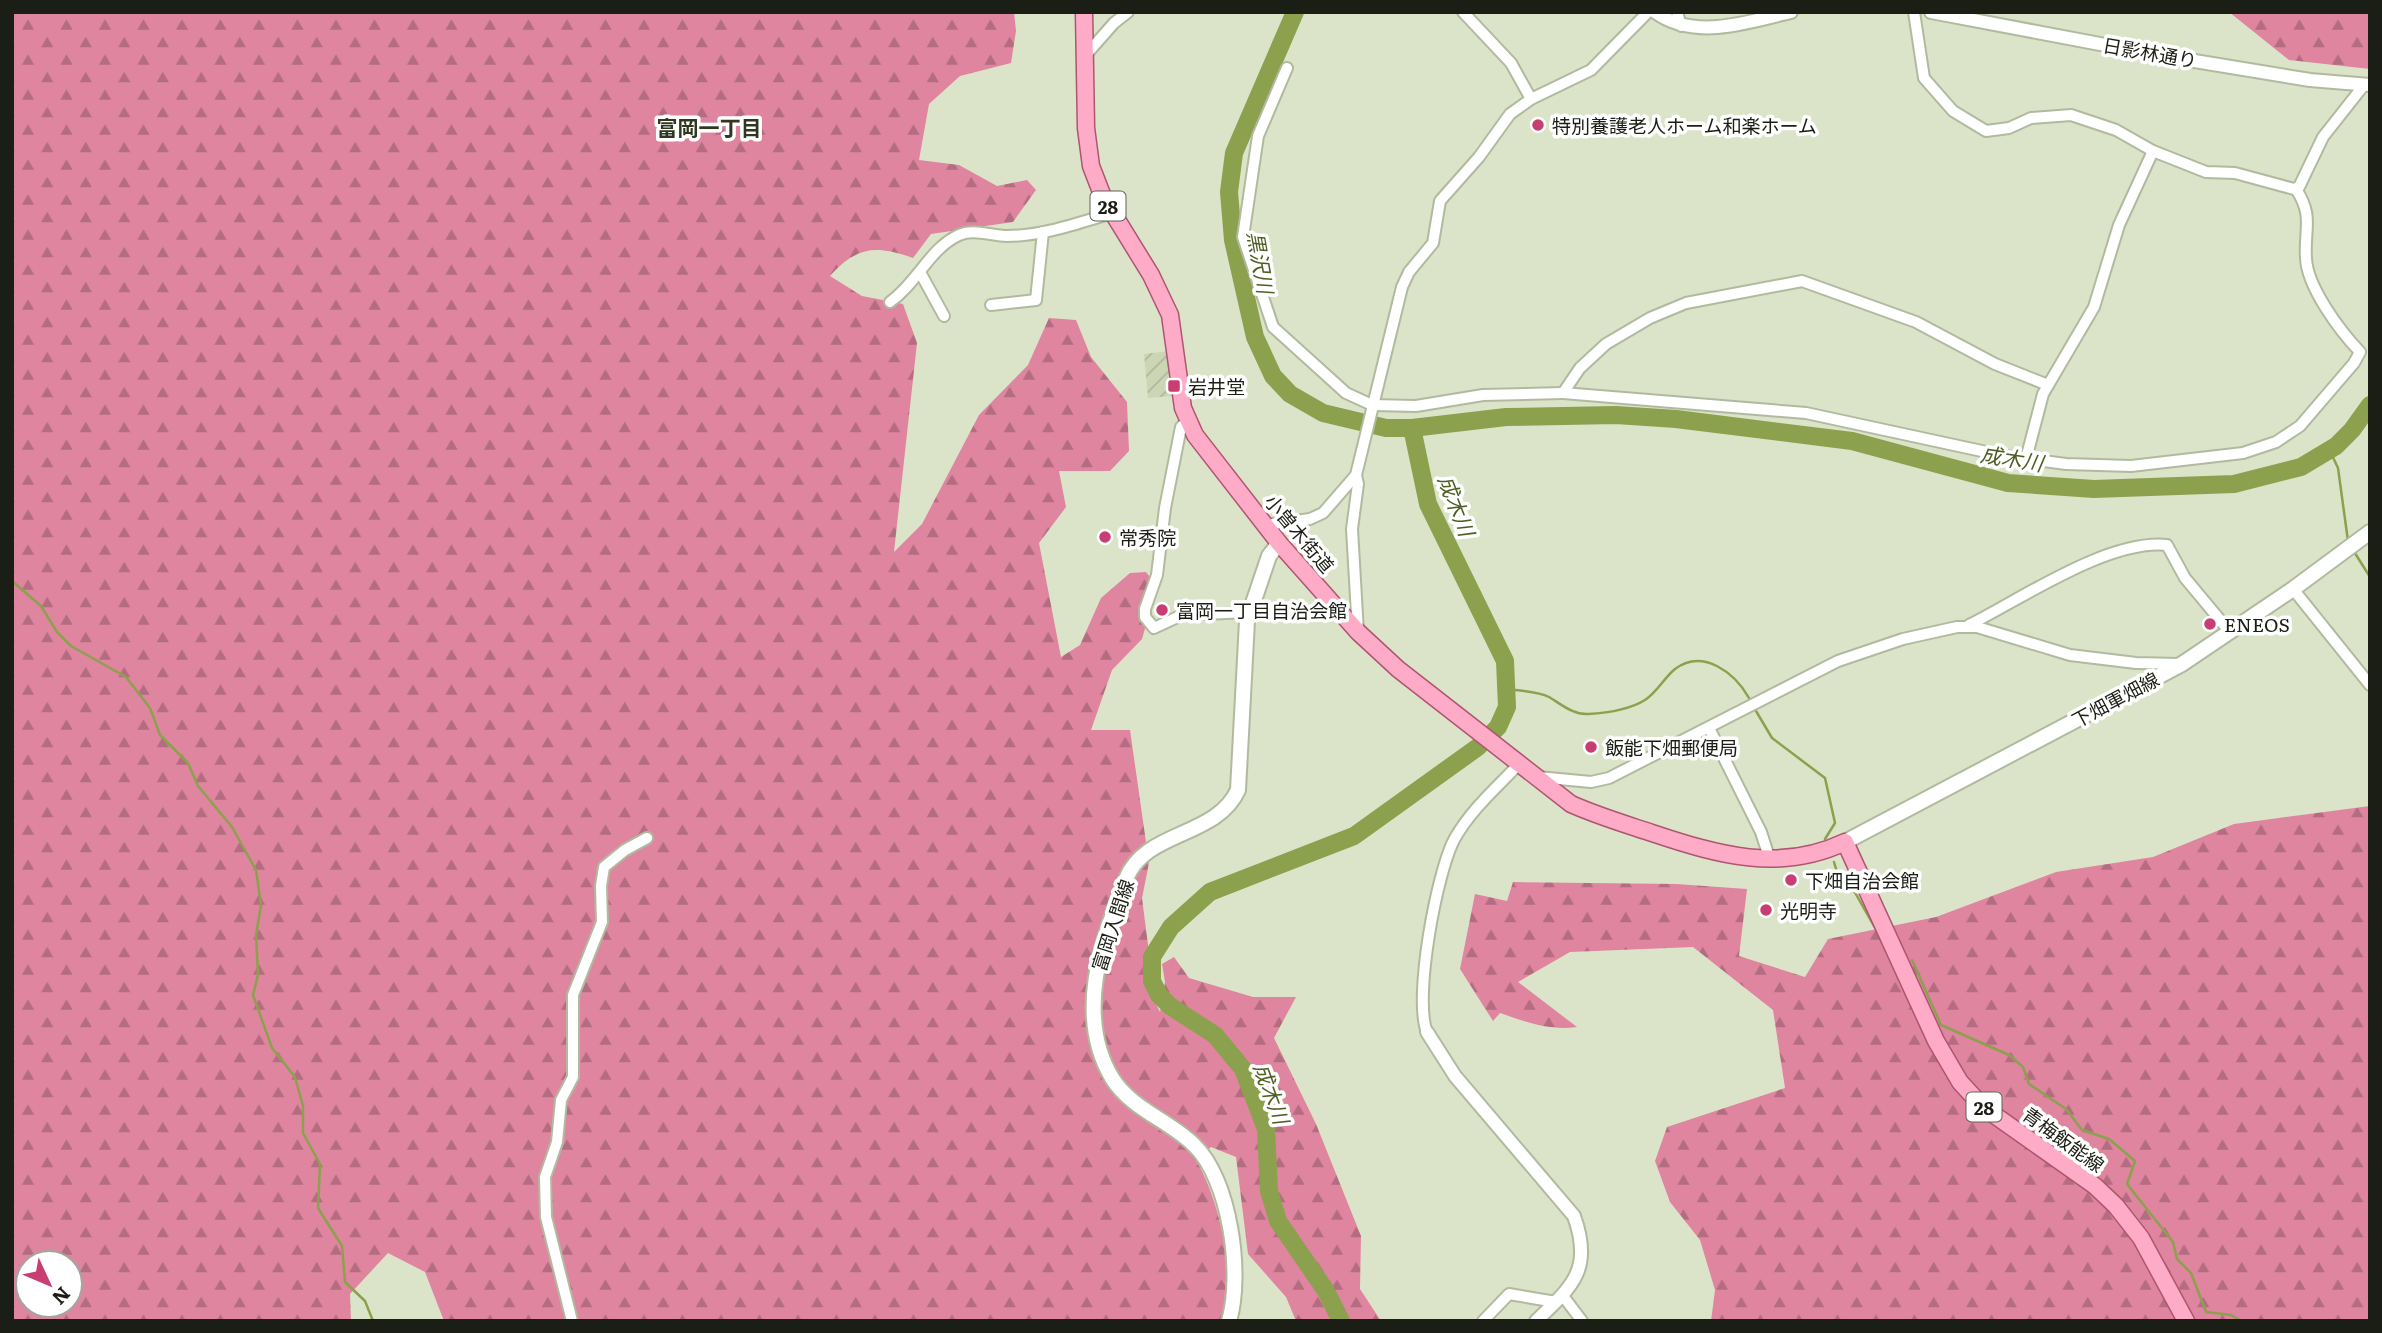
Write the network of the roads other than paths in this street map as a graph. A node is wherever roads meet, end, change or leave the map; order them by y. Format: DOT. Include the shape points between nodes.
graph roads {
  1 [pos="1084,12"];
  2 [pos="1128,12"];
  3 [pos="1463,12"];
  4 [pos="1648,12"];
  5 [pos="1655,12"];
  6 [pos="1677,12"];
  7 [pos="1791,12"];
  8 [pos="1914,12"];
  9 [pos="1930,12"];
  10 [pos="1681,26"];
  11 [pos="1083,58"];
  12 [pos="1286,68"];
  13 [pos="2367,85"];
  14 [pos="1531,99"];
  15 [pos="2153,151"];
  16 [pos="2297,189"];
  17 [pos="1112,213"];
  18 [pos="1043,232"];
  19 [pos="921,274"];
  20 [pos="890,302"];
  21 [pos="991,305"];
  22 [pos="944,316"];
  23 [pos="2048,385"];
  24 [pos="1563,393"];
  25 [pos="1372,405"];
  26 [pos="1188,420"];
  27 [pos="2026,459"];
  28 [pos="1356,475"];
  29 [pos="1268,528"];
  30 [pos="2370,532"];
  31 [pos="1279,543"];
  32 [pos="2293,589"];
  33 [pos="1249,612"];
  34 [pos="1965,627"];
  35 [pos="1358,632"];
  36 [pos="2230,632"];
  37 [pos="2182,664"];
  38 [pos="2370,684"];
  39 [pos="1709,728"];
  40 [pos="1515,762"];
  41 [pos="1533,776"];
  42 [pos="647,838"];
  43 [pos="1845,842"];
  44 [pos="1770,860"];
  45 [pos="1427,1032"];
  46 [pos="1559,1299"];
  47 [pos="572,1321"];
  48 [pos="1229,1321"];
  49 [pos="1483,1321"];
  50 [pos="1536,1321"];
  51 [pos="1582,1321"];
  52 [pos="2186,1321"];
  1 -- 11 [label="main road, 小曽木街道 / 28"];
  2 -- 11 [label="street"];
  3 -- 14 [label="street" via="1511,63"];
  4 -- 14 [label="street" via="1591,70"];
  5 -- 10 [label="street"];
  6 -- 10 [label="street"];
  7 -- 10 [label="street" via="1735,24"];
  8 -- 15 [label="street" via="1924,79 1953,111 1986,131 2009,128 2031,118 2071,115 2116,130"];
  9 -- 13 [label="street, 日影林通り" via="2158,55"];
  11 -- 17 [label="main road, 小曽木街道 / 28" via="1089,157"];
  12 -- 25 [label="street" via="1258,136 1243,237 1273,327 1346,393"];
  13 -- 16 [label="street" via="2323,136"];
  14 -- 25 [label="street" via="1510,114 1440,201 1433,243 1402,287"];
  15 -- 16 [label="street" via="2206,172 2235,173"];
  15 -- 23 [label="street" via="2119,225 2094,306"];
  16 -- 27 [label="street" via="2308,212 2308,270 2339,330 2360,352 2300,426 2276,442 2219,456 2121,466"];
  17 -- 18 [label="street"];
  17 -- 26 [label="main road, 小曽木街道 / 28" via="1170,315"];
  18 -- 19 [label="street" via="961,234 929,260"];
  18 -- 21 [label="street" via="1036,300"];
  19 -- 20 [label="street"];
  19 -- 22 [label="street"];
  23 -- 24 [label="street" via="1995,364 1916,322 1802,281 1686,303 1650,318 1606,344 1580,368"];
  23 -- 27 [label="street"];
  24 -- 25 [label="street" via="1483,395 1416,406"];
  24 -- 27 [label="street" via="1817,414"];
  25 -- 28 [label="street"];
  26 -- 29 [label="main road, 小曽木街道 / 28" via="1205,451"];
  26 -- 33 [label="street" via="1181,427 1157,575 1145,617 1154,628 1182,615"];
  28 -- 29 [label="street" via="1323,513"];
  28 -- 35 [label="street" via="1359,484 1352,529"];
  29 -- 31 [label="main road, 小曽木街道 / 28"];
  30 -- 32 [label="main road, 下畑軍畑線"];
  31 -- 33 [label="main road, 富岡入間線" via="1269,556"];
  31 -- 35 [label="main road, 小曽木街道 / 28"];
  32 -- 36 [label="main road, 下畑軍畑線"];
  32 -- 38 [label="street"];
  33 -- 48 [label="main road, 富岡入間線" via="1238,790 1213,821 1158,846 1132,866 1105,937 1093,991 1097,1039 1113,1080 1194,1144 1212,1166 1235,1262"];
  34 -- 36 [label="street" via="2063,572 2147,543 2166,545 2185,578"];
  34 -- 37 [label="street" via="2070,655"];
  34 -- 39 [label="street" via="1903,639 1838,661"];
  35 -- 40 [label="main road, 小曽木街道 / 28"];
  36 -- 37 [label="main road, 下畑軍畑線"];
  37 -- 43 [label="main road, 下畑軍畑線"];
  39 -- 41 [label="street" via="1600,781"];
  39 -- 44 [label="street" via="1761,832"];
  40 -- 41 [label="main road, 小曽木街道 / 28"];
  40 -- 45 [label="street" via="1456,837 1443,865 1421,1005"];
  41 -- 44 [label="main road, 小曽木街道 / 28" via="1571,804 1594,814 1732,857"];
  42 -- 47 [label="street" via="604,867 602,922 573,995 573,1077 561,1100 557,1142 545,1177 546,1217"];
  43 -- 44 [label="main road, 小曽木街道 / 28" via="1809,856"];
  43 -- 52 [label="main road, 青梅飯能線 / 28" via="1959,1082 1983,1107 2095,1186 2116,1206 2141,1238"];
  45 -- 46 [label="street" via="1455,1076 1574,1216 1582,1239 1582,1261 1576,1279"];
  46 -- 49 [label="street" via="1509,1294"];
  46 -- 50 [label="street"];
  46 -- 51 [label="street"];
}
